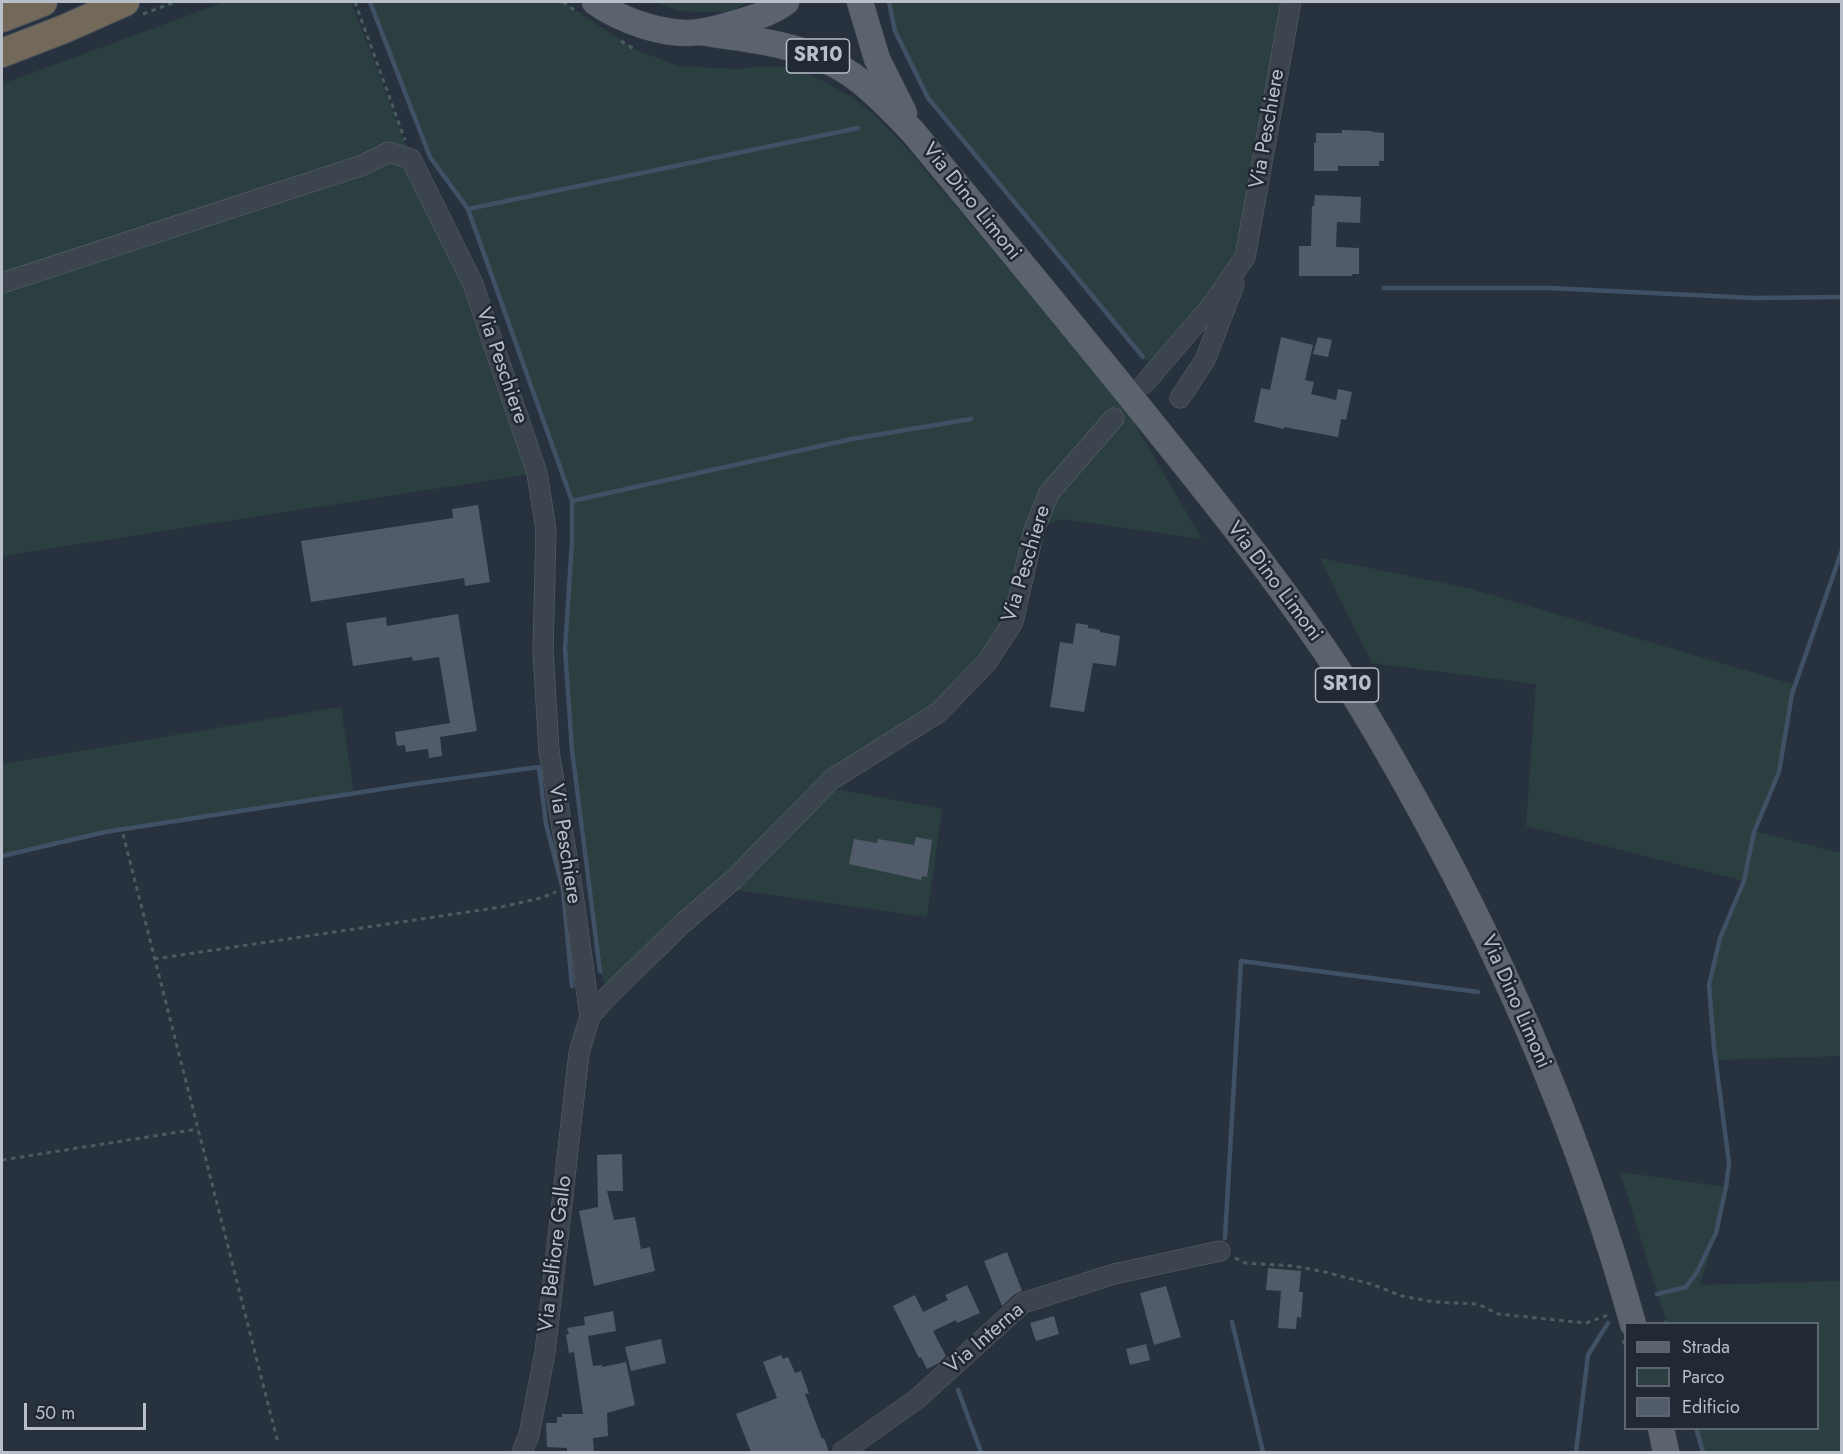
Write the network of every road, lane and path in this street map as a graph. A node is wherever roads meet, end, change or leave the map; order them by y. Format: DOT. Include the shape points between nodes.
graph roads {
  1 [pos="8,2"];
  2 [pos="90,2"];
  3 [pos="125,2"];
  4 [pos="355,2"];
  5 [pos="596,2"];
  6 [pos="786,2"];
  7 [pos="860,2"];
  8 [pos="1291,2"];
  9 [pos="2,5"];
  10 [pos="52,8"];
  11 [pos="2,18"];
  12 [pos="698,32"];
  13 [pos="2,39"];
  14 [pos="2,53"];
  15 [pos="913,132"];
  16 [pos="411,159"];
  17 [pos="1245,257"];
  18 [pos="2,283"];
  19 [pos="1144,384"];
  20 [pos="1180,398"];
  21 [pos="1114,418"];
  22 [pos="123,834"];
  23 [pos="572,886"];
  24 [pos="154,959"];
  25 [pos="590,1016"];
  26 [pos="579,1053"];
  27 [pos="198,1129"];
  28 [pos="2,1160"];
  29 [pos="1220,1251"];
  30 [pos="1623,1325"];
  31 [pos="1661,1430"];
  32 [pos="278,1443"];
  33 [pos="522,1452"];
  34 [pos="842,1452"];
  35 [pos="1666,1452"];
  1 -- 9 [label="highway"];
  2 -- 10 [label="highway"];
  3 -- 14 [label="highway"];
  4 -- 16 [label="path"];
  5 -- 12 [label="main road, SR10" via="642,25"];
  6 -- 12 [label="main road, SR10" via="761,16"];
  7 -- 15 [label="main road, SR10" via="877,59"];
  8 -- 17 [label="street, Via Peschiere"];
  10 -- 11 [label="highway"];
  10 -- 13 [label="highway"];
  12 -- 15 [label="main road, SR10" via="783,44 813,54 859,80"];
  15 -- 30 [label="main road, Via Dino Limoni / SR10" via="1245,541 1304,620 1377,735 1465,892 1539,1051 1582,1166"];
  16 -- 18 [label="street" via="389,152 363,165"];
  16 -- 23 [label="street, Via Peschiere" via="473,284 537,473 546,530 543,651 549,751"];
  17 -- 19 [label="street, Via Peschiere" via="1212,305"];
  17 -- 20 [label="street, Via Peschiere" via="1205,360"];
  21 -- 25 [label="street, Via Peschiere" via="1049,493 1034,530 1013,621 987,662 939,712 831,780"];
  22 -- 24 [label="path"];
  23 -- 24 [label="path" via="501,907"];
  23 -- 25 [label="street, Via Peschiere"];
  24 -- 27 [label="path"];
  25 -- 26 [label="street, Via Peschiere"];
  26 -- 33 [label="street, Via Belfiore Gallo" via="545,1352 529,1435"];
  27 -- 28 [label="path"];
  27 -- 32 [label="path"];
  29 -- 30 [label="path" via="1245,1263 1315,1270 1402,1296 1478,1304 1498,1314"];
  29 -- 34 [label="street, Via Interna" via="1114,1274 1023,1303 917,1399"];
  31 -- 35 [label="main road"];
}
